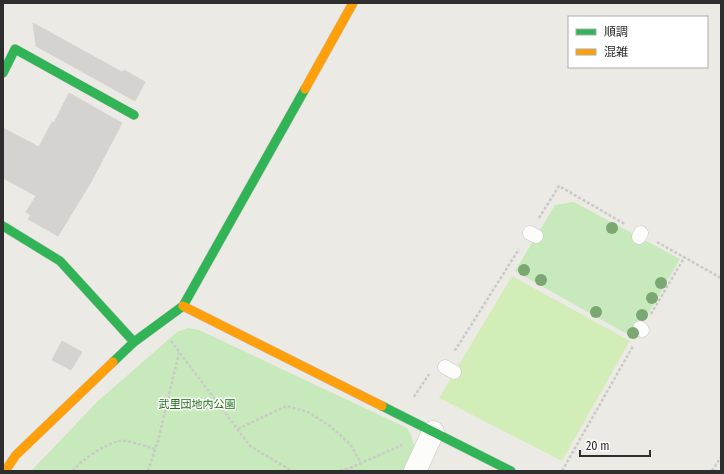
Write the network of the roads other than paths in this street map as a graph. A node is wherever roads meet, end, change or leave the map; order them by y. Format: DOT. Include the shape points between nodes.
graph roads {
  1 [pos="353,3"];
  2 [pos="3,73"];
  3 [pos="134,116"];
  4 [pos="3,226"];
  5 [pos="183,306"];
  6 [pos="134,342"];
  7 [pos="433,432"];
  8 [pos="5,471"];
  9 [pos="415,471"];
  10 [pos="511,471"];
  1 -- 5 [label="street"];
  2 -- 3 [label="street" via="15,49"];
  4 -- 6 [label="street" via="60,261"];
  5 -- 6 [label="street"];
  5 -- 7 [label="street"];
  6 -- 8 [label="street" via="16,455"];
  7 -- 9 [label="street"];
  7 -- 10 [label="street"];
}
